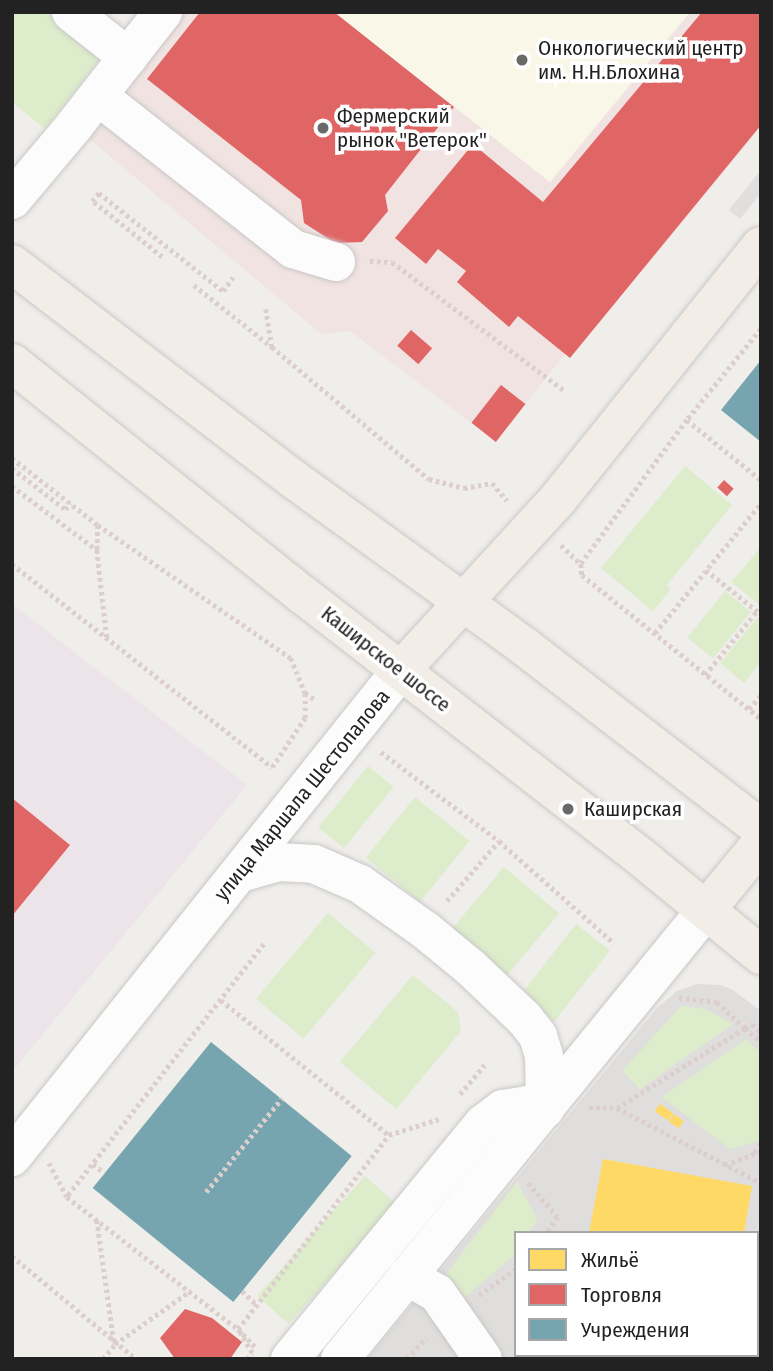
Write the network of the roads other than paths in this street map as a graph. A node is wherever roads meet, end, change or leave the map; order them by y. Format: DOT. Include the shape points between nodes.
graph roads {
  1 [pos="71,12"];
  2 [pos="163,12"];
  3 [pos="128,57"];
  4 [pos="98,96"];
  5 [pos="12,200"];
  6 [pos="761,246"];
  7 [pos="336,262"];
  8 [pos="12,264"];
  9 [pos="12,363"];
  10 [pos="462,601"];
  11 [pos="401,670"];
  12 [pos="761,829"];
  13 [pos="761,843"];
  14 [pos="240,873"];
  15 [pos="706,910"];
  16 [pos="761,956"];
  17 [pos="545,1109"];
  18 [pos="29,1157"];
  19 [pos="12,1175"];
  20 [pos="407,1276"];
  21 [pos="290,1359"];
  22 [pos="340,1359"];
  23 [pos="482,1359"];
  1 -- 3 [label="street"];
  2 -- 3 [label="street"];
  3 -- 4 [label="street"];
  4 -- 5 [label="street"];
  4 -- 7 [label="street" via="293,249"];
  6 -- 10 [label="main road, улица Маршала Шестопалова" via="567,488"];
  8 -- 10 [label="main road"];
  9 -- 11 [label="main road, Каширское шоссе"];
  10 -- 11 [label="main road, улица Маршала Шестопалова"];
  10 -- 12 [label="main road"];
  11 -- 14 [label="street, улица Маршала Шестопалова"];
  11 -- 15 [label="main road, Каширское шоссе"];
  13 -- 15 [label="main road"];
  14 -- 17 [label="street" via="278,862 314,864 360,884 425,930 506,1001 538,1036 544,1056"];
  14 -- 18 [label="street, улица Маршала Шестопалова"];
  14 -- 19 [label="street" via="240,907 233,922 41,1153"];
  15 -- 16 [label="main road, Каширское шоссе"];
  15 -- 17 [label="street"];
  17 -- 20 [label="street"];
  17 -- 21 [label="street" via="527,1105 503,1109 483,1124"];
  20 -- 22 [label="street"];
  20 -- 23 [label="street" via="437,1293"];
}
